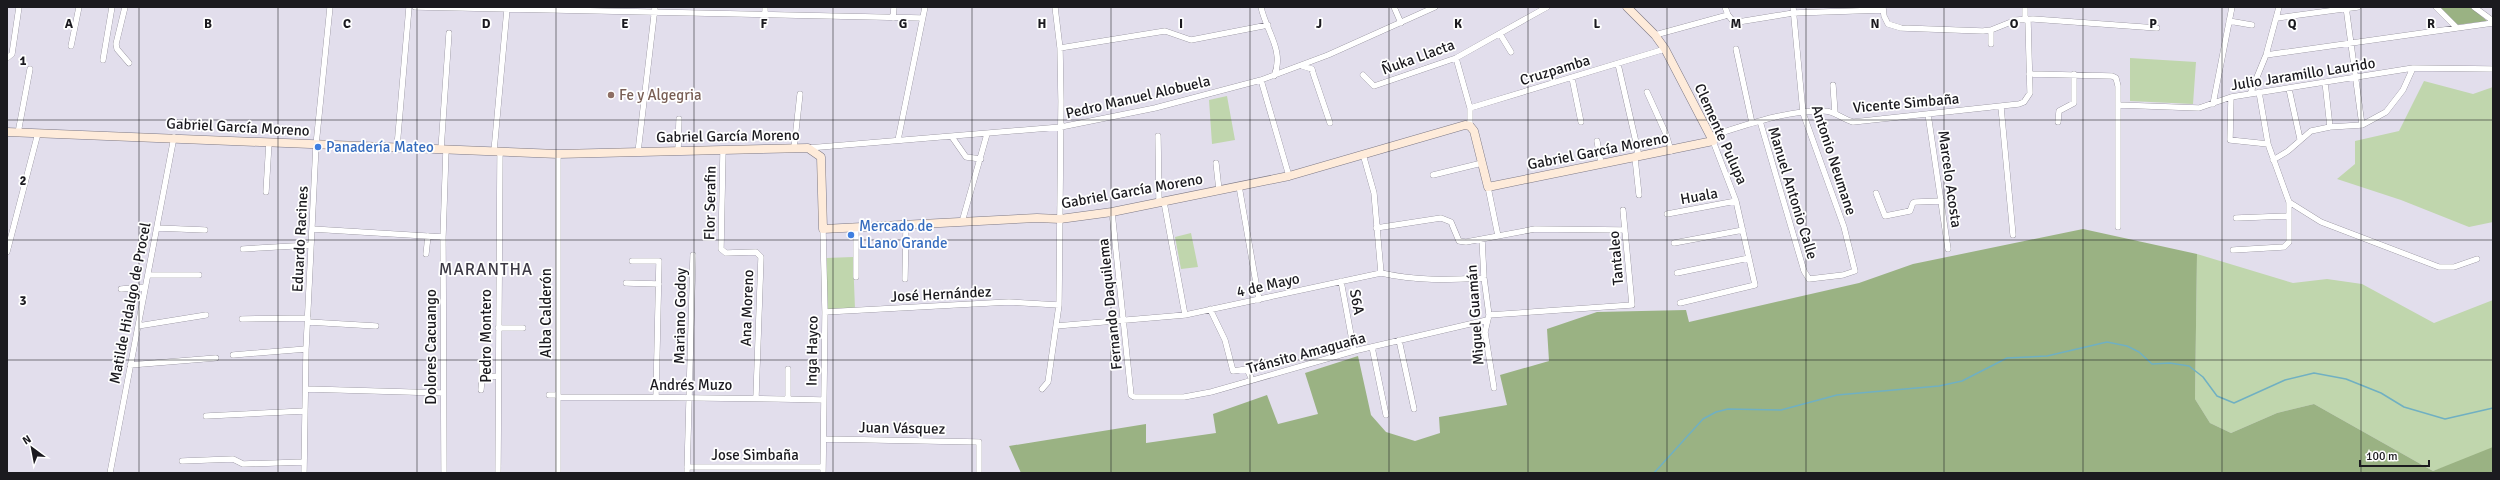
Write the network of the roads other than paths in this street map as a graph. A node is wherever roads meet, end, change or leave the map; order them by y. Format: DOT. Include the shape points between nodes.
graph roads {
  1 [pos="19,7"];
  2 [pos="79,7"];
  3 [pos="112,7"];
  4 [pos="125,7"];
  5 [pos="330,7"];
  6 [pos="409,7"];
  7 [pos="415,7"];
  8 [pos="765,7"];
  9 [pos="894,7"];
  10 [pos="925,7"];
  11 [pos="1055,7"];
  12 [pos="1261,7"];
  13 [pos="1394,7"];
  14 [pos="1435,7"];
  15 [pos="1547,7"];
  16 [pos="1629,7"];
  17 [pos="1725,7"];
  18 [pos="2025,7"];
  19 [pos="2232,7"];
  20 [pos="2279,7"];
  21 [pos="2358,7"];
  22 [pos="2436,7"];
  23 [pos="2474,7"];
  24 [pos="2346,8"];
  25 [pos="507,9"];
  26 [pos="655,9"];
  27 [pos="1830,9"];
  28 [pos="1883,9"];
  29 [pos="1793,10"];
  30 [pos="764,14"];
  31 [pos="1728,16"];
  32 [pos="893,18"];
  33 [pos="922,18"];
  34 [pos="2277,18"];
  35 [pos="2026,20"];
  36 [pos="2229,21"];
  37 [pos="2493,22"];
  38 [pos="1401,23"];
  39 [pos="1268,25"];
  40 [pos="2252,26"];
  41 [pos="2456,27"];
  42 [pos="2157,28"];
  43 [pos="1992,30"];
  44 [pos="449,33"];
  45 [pos="1500,34"];
  46 [pos="1655,35"];
  47 [pos="2352,43"];
  48 [pos="1991,44"];
  49 [pos="71,46"];
  50 [pos="1060,48"];
  51 [pos="1665,49"];
  52 [pos="1736,49"];
  53 [pos="1511,52"];
  54 [pos="2266,55"];
  55 [pos="7,58"];
  56 [pos="1456,58"];
  57 [pos="103,60"];
  58 [pos="129,62"];
  59 [pos="1618,64"];
  60 [pos="1302,65"];
  61 [pos="2413,68"];
  62 [pos="30,69"];
  63 [pos="2493,69"];
  64 [pos="2029,74"];
  65 [pos="2074,74"];
  66 [pos="1363,75"];
  67 [pos="1274,76"];
  68 [pos="1572,78"];
  69 [pos="2357,78"];
  70 [pos="1261,80"];
  71 [pos="2325,82"];
  72 [pos="1833,85"];
  73 [pos="2289,88"];
  74 [pos="1647,92"];
  75 [pos="2259,92"];
  76 [pos="800,94"];
  77 [pos="2250,94"];
  78 [pos="2231,96"];
  79 [pos="2213,104"];
  80 [pos="2118,105"];
  81 [pos="2002,107"];
  82 [pos="1470,108"];
  83 [pos="1835,112"];
  84 [pos="1803,113"];
  85 [pos="1928,114"];
  86 [pos="679,119"];
  87 [pos="1760,121"];
  88 [pos="1582,122"];
  89 [pos="2058,122"];
  90 [pos="1330,123"];
  91 [pos="1752,123"];
  92 [pos="2362,125"];
  93 [pos="1470,126"];
  94 [pos="1061,127"];
  95 [pos="2330,127"];
  96 [pos="7,132"];
  97 [pos="18,133"];
  98 [pos="38,133"];
  99 [pos="988,134"];
  100 [pos="1158,136"];
  101 [pos="174,137"];
  102 [pos="952,137"];
  103 [pos="1712,138"];
  104 [pos="2300,139"];
  105 [pos="898,140"];
  106 [pos="269,142"];
  107 [pos="1597,142"];
  108 [pos="2268,144"];
  109 [pos="316,145"];
  110 [pos="397,147"];
  111 [pos="794,148"];
  112 [pos="808,148"];
  113 [pos="443,149"];
  114 [pos="497,151"];
  115 [pos="723,151"];
  116 [pos="1671,151"];
  117 [pos="638,152"];
  118 [pos="678,152"];
  119 [pos="558,154"];
  120 [pos="1363,154"];
  121 [pos="1635,158"];
  122 [pos="981,159"];
  123 [pos="2273,160"];
  124 [pos="1216,163"];
  125 [pos="1482,163"];
  126 [pos="1601,164"];
  127 [pos="1434,175"];
  128 [pos="1289,176"];
  129 [pos="1239,186"];
  130 [pos="1488,187"];
  131 [pos="1219,190"];
  132 [pos="266,192"];
  133 [pos="1876,194"];
  134 [pos="1639,195"];
  135 [pos="1736,201"];
  136 [pos="1942,201"];
  137 [pos="1162,202"];
  138 [pos="2289,202"];
  139 [pos="1623,210"];
  140 [pos="1112,212"];
  141 [pos="1667,214"];
  142 [pos="2288,216"];
  143 [pos="2236,218"];
  144 [pos="1060,219"];
  145 [pos="962,222"];
  146 [pos="906,226"];
  147 [pos="2118,227"];
  148 [pos="157,228"];
  149 [pos="823,228"];
  150 [pos="856,228"];
  151 [pos="1376,228"];
  152 [pos="205,230"];
  153 [pos="312,230"];
  154 [pos="1625,230"];
  155 [pos="1743,230"];
  156 [pos="2013,235"];
  157 [pos="428,236"];
  158 [pos="443,236"];
  159 [pos="1498,236"];
  160 [pos="1482,239"];
  161 [pos="1674,243"];
  162 [pos="311,245"];
  163 [pos="1948,249"];
  164 [pos="243,250"];
  165 [pos="2233,250"];
  166 [pos="7,252"];
  167 [pos="426,254"];
  168 [pos="726,254"];
  169 [pos="693,256"];
  170 [pos="1749,258"];
  171 [pos="2477,259"];
  172 [pos="632,261"];
  173 [pos="1804,271"];
  174 [pos="1381,273"];
  175 [pos="1677,273"];
  176 [pos="148,275"];
  177 [pos="199,275"];
  178 [pos="856,277"];
  179 [pos="1484,278"];
  180 [pos="905,279"];
  181 [pos="1341,281"];
  182 [pos="626,283"];
  183 [pos="659,284"];
  184 [pos="145,287"];
  185 [pos="121,289"];
  186 [pos="1259,300"];
  187 [pos="1680,303"];
  188 [pos="1059,305"];
  189 [pos="1632,305"];
  190 [pos="1210,309"];
  191 [pos="825,312"];
  192 [pos="206,315"];
  193 [pos="1185,315"];
  194 [pos="242,318"];
  195 [pos="1488,318"];
  196 [pos="1123,319"];
  197 [pos="308,320"];
  198 [pos="138,326"];
  199 [pos="376,326"];
  200 [pos="1056,326"];
  201 [pos="498,328"];
  202 [pos="523,328"];
  203 [pos="1399,340"];
  204 [pos="1372,347"];
  205 [pos="306,349"];
  206 [pos="1354,351"];
  207 [pos="233,355"];
  208 [pos="216,358"];
  209 [pos="482,364"];
  210 [pos="130,365"];
  211 [pos="788,369"];
  212 [pos="498,376"];
  213 [pos="482,377"];
  214 [pos="1252,380"];
  215 [pos="1494,388"];
  216 [pos="1042,389"];
  217 [pos="306,390"];
  218 [pos="481,390"];
  219 [pos="443,393"];
  220 [pos="549,395"];
  221 [pos="1131,395"];
  222 [pos="558,396"];
  223 [pos="656,397"];
  224 [pos="756,397"];
  225 [pos="688,399"];
  226 [pos="788,399"];
  227 [pos="823,400"];
  228 [pos="1414,408"];
  229 [pos="305,411"];
  230 [pos="1386,415"];
  231 [pos="206,416"];
  232 [pos="824,439"];
  233 [pos="182,461"];
  234 [pos="304,462"];
  235 [pos="687,470"];
  236 [pos="823,470"];
  237 [pos="110,473"];
  238 [pos="304,473"];
  239 [pos="444,473"];
  240 [pos="498,473"];
  241 [pos="558,473"];
  242 [pos="979,473"];
  1 -- 55 [label="street" via="12,54"];
  2 -- 49 [label="street"];
  3 -- 57 [label="street"];
  4 -- 58 [label="street" via="116,44 117,49"];
  5 -- 109 [label="street, Eduardo Racines"];
  6 -- 110 [label="street"];
  7 -- 25 [label="street"];
  8 -- 30 [label="street"];
  9 -- 32 [label="street"];
  10 -- 33 [label="street"];
  11 -- 50 [label="street"];
  12 -- 39 [label="street"];
  13 -- 38 [label="street"];
  14 -- 38 [label="street, Pedro Manuel Alobuela"];
  15 -- 45 [label="street, Ñuka Llacta"];
  16 -- 46 [label="street, Clemente Pulupa"];
  17 -- 31 [label="street"];
  18 -- 35 [label="street, Vicente Simbaña"];
  19 -- 36 [label="street"];
  20 -- 34 [label="street"];
  21 -- 24 [label="street"];
  22 -- 41 [label="street"];
  23 -- 37 [label="street"];
  24 -- 34 [label="street"];
  24 -- 47 [label="street"];
  25 -- 26 [label="street"];
  25 -- 114 [label="street, Pedro Montero"];
  26 -- 30 [label="street"];
  26 -- 117 [label="street"];
  27 -- 28 [label="street"];
  27 -- 29 [label="street"];
  28 -- 43 [label="street" via="1886,21 1893,26"];
  29 -- 31 [label="street" via="1738,22 1733,22"];
  29 -- 84 [label="street, Antonio Neumane"];
  30 -- 32 [label="street"];
  31 -- 46 [label="street"];
  32 -- 33 [label="street"];
  33 -- 105 [label="street"];
  34 -- 54 [label="street"];
  35 -- 42 [label="street" via="2056,19"];
  35 -- 43 [label="street" via="2016,20"];
  35 -- 64 [label="street, Vicente Simbaña"];
  36 -- 40 [label="street"];
  36 -- 79 [label="street"];
  37 -- 41 [label="street"];
  38 -- 60 [label="street, Pedro Manuel Alobuela"];
  39 -- 50 [label="street" via="1191,40 1165,31"];
  39 -- 67 [label="street" via="1274,40 1277,62"];
  41 -- 47 [label="street"];
  43 -- 48 [label="street"];
  44 -- 113 [label="street, Dolores Cacuango"];
  45 -- 53 [label="street"];
  45 -- 56 [label="street, Ñuka Llacta"];
  46 -- 51 [label="street, Clemente Pulupa"];
  47 -- 54 [label="street"];
  47 -- 69 [label="street"];
  50 -- 94 [label="street"];
  51 -- 59 [label="street, Cruzpamba"];
  51 -- 103 [label="street, Clemente Pulupa"];
  52 -- 91 [label="street"];
  54 -- 77 [label="street"];
  56 -- 66 [label="street, Ñuka Llacta" via="1374,86"];
  56 -- 82 [label="street"];
  59 -- 68 [label="street, Cruzpamba"];
  59 -- 121 [label="street" via="1638,151"];
  60 -- 67 [label="street, Pedro Manuel Alobuela"];
  60 -- 90 [label="street" via="1312,69 1314,73"];
  61 -- 63 [label="street, Julio Jaramillo Laurido"];
  61 -- 69 [label="street, Julio Jaramillo Laurido"];
  61 -- 92 [label="street" via="2403,90 2386,112"];
  62 -- 97 [label="street"];
  64 -- 65 [label="street"];
  64 -- 81 [label="street, Vicente Simbaña" via="2030,93 2027,99 2019,104"];
  65 -- 80 [label="street" via="2114,77 2118,86"];
  65 -- 89 [label="street" via="2074,103 2059,111"];
  67 -- 70 [label="street, Pedro Manuel Alobuela"];
  68 -- 82 [label="street, Cruzpamba"];
  68 -- 88 [label="street"];
  69 -- 71 [label="street, Julio Jaramillo Laurido"];
  69 -- 92 [label="street"];
  70 -- 94 [label="street, Pedro Manuel Alobuela" via="1155,108"];
  70 -- 128 [label="street"];
  71 -- 73 [label="street, Julio Jaramillo Laurido"];
  71 -- 95 [label="street"];
  72 -- 83 [label="street"];
  73 -- 75 [label="street, Julio Jaramillo Laurido"];
  73 -- 104 [label="street"];
  74 -- 116 [label="street"];
  75 -- 77 [label="street, Julio Jaramillo Laurido"];
  75 -- 108 [label="street"];
  76 -- 111 [label="street"];
  77 -- 78 [label="street, Julio Jaramillo Laurido"];
  78 -- 79 [label="street, Julio Jaramillo Laurido"];
  78 -- 108 [label="street" via="2230,140"];
  79 -- 80 [label="street, Julio Jaramillo Laurido" via="2185,109"];
  80 -- 147 [label="street"];
  81 -- 85 [label="street, Vicente Simbaña"];
  81 -- 156 [label="street"];
  82 -- 93 [label="street"];
  83 -- 84 [label="street, Vicente Simbaña"];
  83 -- 85 [label="street, Vicente Simbaña" via="1852,122"];
  84 -- 87 [label="street, Vicente Simbaña"];
  84 -- 173 [label="street, Antonio Neumane" via="1844,227 1855,271 1811,280"];
  85 -- 136 [label="street, Marcelo Acosta"];
  86 -- 118 [label="street"];
  87 -- 91 [label="street, Vicente Simbaña"];
  87 -- 173 [label="street, Manuel Antonio Calle"];
  91 -- 103 [label="street, Vicente Simbaña"];
  92 -- 95 [label="street"];
  93 -- 120 [label="street, Gabriel García Moreno" via="1460,126"];
  93 -- 125 [label="street" via="1474,131"];
  94 -- 99 [label="street, Pedro Manuel Alobuela"];
  94 -- 144 [label="street"];
  95 -- 104 [label="street" via="2311,131"];
  96 -- 97 [label="street, Gabriel García Moreno"];
  97 -- 98 [label="street, Gabriel García Moreno"];
  98 -- 101 [label="street, Gabriel García Moreno"];
  98 -- 166 [label="street"];
  99 -- 102 [label="street, Pedro Manuel Alobuela"];
  99 -- 122 [label="street"];
  100 -- 137 [label="street"];
  101 -- 106 [label="street, Gabriel García Moreno"];
  101 -- 148 [label="street, Matilde Hidalgo de Procel"];
  102 -- 105 [label="street, Pedro Manuel Alobuela"];
  102 -- 122 [label="street" via="956,146 966,156"];
  103 -- 116 [label="street, Gabriel García Moreno"];
  103 -- 135 [label="street, Clemente Pulupa"];
  104 -- 123 [label="street" via="2288,151"];
  105 -- 112 [label="street, Pedro Manuel Alobuela"];
  106 -- 109 [label="street, Gabriel García Moreno"];
  106 -- 132 [label="street"];
  107 -- 126 [label="street"];
  108 -- 123 [label="street"];
  109 -- 110 [label="street, Gabriel García Moreno"];
  109 -- 153 [label="street, Eduardo Racines"];
  110 -- 113 [label="street, Gabriel García Moreno"];
  111 -- 112 [label="street, Gabriel García Moreno"];
  111 -- 115 [label="street, Gabriel García Moreno"];
  112 -- 149 [label="street, Gabriel García Moreno" via="821,157"];
  113 -- 114 [label="street, Gabriel García Moreno"];
  113 -- 158 [label="street, Dolores Cacuango"];
  114 -- 119 [label="street, Gabriel García Moreno"];
  114 -- 201 [label="street, Pedro Montero"];
  115 -- 118 [label="street, Gabriel García Moreno"];
  115 -- 168 [label="street, Flor Serafin" via="721,249"];
  116 -- 121 [label="street, Gabriel García Moreno"];
  117 -- 118 [label="street, Gabriel García Moreno"];
  117 -- 119 [label="street, Gabriel García Moreno"];
  119 -- 222 [label="street, Alba Calderón"];
  120 -- 128 [label="street, Gabriel García Moreno"];
  120 -- 151 [label="street" via="1374,193"];
  121 -- 126 [label="street, Gabriel García Moreno"];
  121 -- 134 [label="street"];
  122 -- 145 [label="street"];
  123 -- 138 [label="street"];
  124 -- 131 [label="street"];
  125 -- 127 [label="street"];
  125 -- 130 [label="street"];
  126 -- 130 [label="street, Gabriel García Moreno"];
  128 -- 129 [label="street, Gabriel García Moreno"];
  129 -- 131 [label="street, Gabriel García Moreno"];
  129 -- 186 [label="street"];
  130 -- 159 [label="street"];
  131 -- 137 [label="street, Gabriel García Moreno"];
  133 -- 136 [label="street" via="1885,216 1910,211 1916,202"];
  135 -- 141 [label="street, Huala"];
  135 -- 155 [label="street, Clemente Pulupa"];
  136 -- 163 [label="street, Marcelo Acosta"];
  137 -- 140 [label="street, Gabriel García Moreno"];
  137 -- 193 [label="street"];
  138 -- 142 [label="street"];
  138 -- 171 [label="street" via="2321,222 2424,262 2447,268"];
  139 -- 154 [label="street, Tantaleo"];
  140 -- 144 [label="street, Gabriel García Moreno"];
  140 -- 196 [label="street, Fernando Daquilema"];
  142 -- 143 [label="street"];
  142 -- 165 [label="street" via="2289,242 2284,247"];
  144 -- 145 [label="street, Gabriel García Moreno"];
  144 -- 188 [label="street"];
  145 -- 146 [label="street, Gabriel García Moreno"];
  146 -- 150 [label="street, Gabriel García Moreno"];
  146 -- 180 [label="street"];
  148 -- 152 [label="street"];
  148 -- 176 [label="street, Matilde Hidalgo de Procel"];
  149 -- 150 [label="street, Gabriel García Moreno"];
  149 -- 191 [label="street, Inga Hayco"];
  150 -- 178 [label="street"];
  151 -- 160 [label="street" via="1441,218 1451,222 1460,241"];
  151 -- 174 [label="street"];
  153 -- 157 [label="street"];
  153 -- 162 [label="street, Eduardo Racines"];
  154 -- 159 [label="street" via="1559,228"];
  154 -- 189 [label="street, Tantaleo"];
  155 -- 161 [label="street"];
  155 -- 170 [label="street, Clemente Pulupa"];
  157 -- 158 [label="street"];
  157 -- 167 [label="street"];
  158 -- 219 [label="street, Dolores Cacuango"];
  159 -- 160 [label="street"];
  160 -- 179 [label="street, Miguel Guamán"];
  162 -- 164 [label="street"];
  162 -- 197 [label="street, Eduardo Racines"];
  168 -- 224 [label="street, Ana Moreno" via="756,252 761,257"];
  169 -- 225 [label="street, Mariano Godoy"];
  170 -- 175 [label="street"];
  170 -- 187 [label="street, Clemente Pulupa" via="1755,285 1752,287"];
  172 -- 183 [label="street" via="659,261"];
  174 -- 179 [label="street, 4 de Mayo" via="1409,280"];
  174 -- 181 [label="street, 4 de Mayo"];
  176 -- 177 [label="street"];
  176 -- 184 [label="street, Matilde Hidalgo de Procel"];
  179 -- 195 [label="street, Miguel Guamán"];
  181 -- 186 [label="street, 4 de Mayo"];
  181 -- 206 [label="street, S6A"];
  182 -- 183 [label="street"];
  183 -- 223 [label="street"];
  184 -- 185 [label="street"];
  184 -- 198 [label="street, Matilde Hidalgo de Procel"];
  186 -- 190 [label="street, 4 de Mayo"];
  188 -- 191 [label="street, José Hernández" via="1009,302"];
  188 -- 200 [label="street"];
  189 -- 195 [label="street, Tránsito Amaguaña"];
  190 -- 193 [label="street, 4 de Mayo"];
  190 -- 214 [label="street" via="1225,340 1233,370 1247,369"];
  191 -- 227 [label="street, Inga Hayco"];
  192 -- 198 [label="street"];
  193 -- 196 [label="street, 4 de Mayo"];
  194 -- 197 [label="street"];
  195 -- 203 [label="street, Tránsito Amaguaña"];
  195 -- 215 [label="street, Miguel Guamán" via="1485,332"];
  196 -- 200 [label="street, 4 de Mayo"];
  196 -- 221 [label="street, Fernando Daquilema"];
  197 -- 199 [label="street"];
  197 -- 205 [label="street, Eduardo Racines"];
  198 -- 210 [label="street, Matilde Hidalgo de Procel"];
  200 -- 216 [label="street" via="1048,382"];
  201 -- 202 [label="street"];
  201 -- 212 [label="street, Pedro Montero"];
  203 -- 204 [label="street, Tránsito Amaguaña"];
  203 -- 228 [label="street"];
  204 -- 206 [label="street, Tránsito Amaguaña"];
  204 -- 230 [label="street"];
  205 -- 207 [label="street"];
  205 -- 217 [label="street, Eduardo Racines"];
  206 -- 214 [label="street, Tránsito Amaguaña"];
  208 -- 210 [label="street"];
  209 -- 213 [label="street"];
  210 -- 237 [label="street, Matilde Hidalgo de Procel"];
  211 -- 226 [label="street"];
  212 -- 213 [label="street"];
  212 -- 240 [label="street, Pedro Montero"];
  213 -- 218 [label="street"];
  214 -- 221 [label="street, Tránsito Amaguaña" via="1184,397"];
  217 -- 219 [label="street"];
  217 -- 229 [label="street, Eduardo Racines"];
  219 -- 239 [label="street, Dolores Cacuango"];
  220 -- 222 [label="street, Andrés Muzo"];
  222 -- 223 [label="street, Andrés Muzo"];
  222 -- 241 [label="street, Alba Calderón"];
  223 -- 225 [label="street, Andrés Muzo"];
  224 -- 225 [label="street, Andrés Muzo"];
  224 -- 226 [label="street, Andrés Muzo"];
  225 -- 235 [label="street, Mariano Godoy"];
  226 -- 227 [label="street, Andrés Muzo"];
  227 -- 232 [label="street, Inga Hayco"];
  229 -- 231 [label="street"];
  229 -- 234 [label="street, Eduardo Racines"];
  232 -- 236 [label="street, Inga Hayco"];
  232 -- 242 [label="street, Juan Vásquez" via="979,442"];
  233 -- 234 [label="street" via="233,459 243,464"];
  234 -- 238 [label="street, Eduardo Racines"];
  235 -- 236 [label="street, Jose Simbaña"];
}
